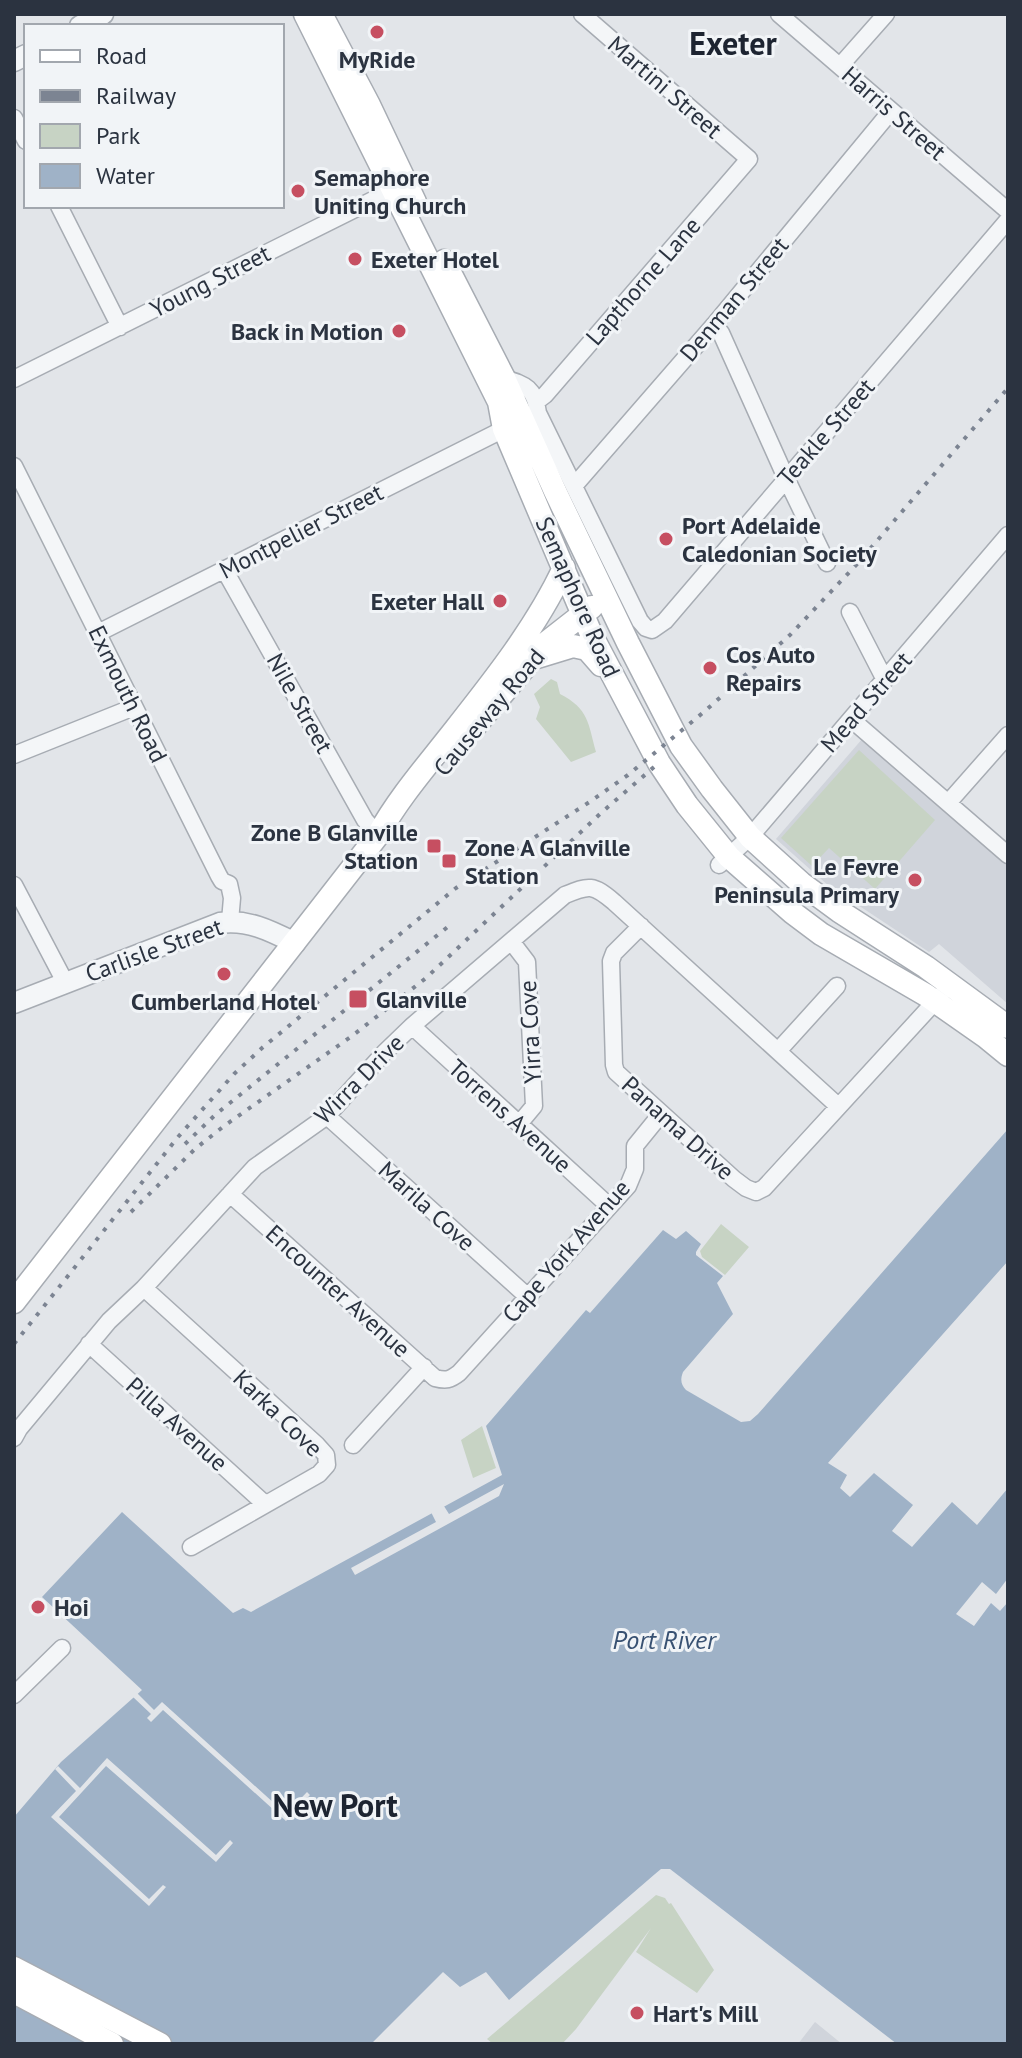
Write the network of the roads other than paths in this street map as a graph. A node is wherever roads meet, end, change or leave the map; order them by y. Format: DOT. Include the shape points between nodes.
graph roads {
  1 [pos="103,14"];
  2 [pos="305,14"];
  3 [pos="321,14"];
  4 [pos="582,14"];
  5 [pos="779,14"];
  6 [pos="886,14"];
  7 [pos="84,24"];
  8 [pos="840,66"];
  9 [pos="891,111"];
  10 [pos="14,118"];
  11 [pos="24,137"];
  12 [pos="749,159"];
  13 [pos="399,186"];
  14 [pos="60,208"];
  15 [pos="1007,211"];
  16 [pos="714,325"];
  17 [pos="120,327"];
  18 [pos="504,378"];
  19 [pos="14,379"];
  20 [pos="537,401"];
  21 [pos="504,429"];
  22 [pos="14,466"];
  23 [pos="786,478"];
  24 [pos="565,483"];
  25 [pos="1008,535"];
  26 [pos="827,563"];
  27 [pos="564,568"];
  28 [pos="224,569"];
  29 [pos="605,596"];
  30 [pos="581,611"];
  31 [pos="850,612"];
  32 [pos="640,621"];
  33 [pos="98,633"];
  34 [pos="628,643"];
  35 [pos="524,653"];
  36 [pos="885,680"];
  37 [pos="615,681"];
  38 [pos="134,707"];
  39 [pos="857,724"];
  40 [pos="1008,735"];
  41 [pos="14,755"];
  42 [pos="948,803"];
  43 [pos="378,835"];
  44 [pos="750,837"];
  45 [pos="1008,855"];
  46 [pos="724,861"];
  47 [pos="14,885"];
  48 [pos="230,921"];
  49 [pos="641,926"];
  50 [pos="511,941"];
  51 [pos="295,943"];
  52 [pos="65,982"];
  53 [pos="837,986"];
  54 [pos="942,993"];
  55 [pos="14,1003"];
  56 [pos="412,1026"];
  57 [pos="1008,1027"];
  58 [pos="778,1051"];
  59 [pos="1008,1055"];
  60 [pos="838,1106"];
  61 [pos="661,1114"];
  62 [pos="327,1116"];
  63 [pos="519,1124"];
  64 [pos="230,1194"];
  65 [pos="609,1206"];
  66 [pos="144,1288"];
  67 [pos="528,1297"];
  68 [pos="14,1302"];
  69 [pos="89,1344"];
  70 [pos="424,1367"];
  71 [pos="450,1380"];
  72 [pos="16,1433"];
  73 [pos="353,1445"];
  74 [pos="265,1504"];
  75 [pos="191,1547"];
  76 [pos="62,1648"];
  77 [pos="14,1695"];
  78 [pos="14,1968"];
  79 [pos="14,1992"];
  80 [pos="112,2044"];
  81 [pos="160,2044"];
  1 -- 7 [label="street"];
  2 -- 13 [label="main road, Semaphore Road"];
  3 -- 13 [label="main road, Semaphore Road" via="369,105"];
  4 -- 12 [label="street, Martini Street"];
  5 -- 8 [label="street, Harris Street"];
  6 -- 8 [label="street"];
  8 -- 9 [label="street, Harris Street"];
  9 -- 15 [label="street, Harris Street"];
  9 -- 16 [label="street, Denman Street"];
  10 -- 11 [label="street"];
  12 -- 20 [label="street, Lapthorne Lane"];
  13 -- 17 [label="street, Young Street"];
  13 -- 18 [label="main road, Semaphore Road"];
  13 -- 21 [label="main road, Semaphore Road" via="499,402"];
  14 -- 17 [label="street"];
  15 -- 23 [label="street, Teakle Street"];
  16 -- 23 [label="street"];
  16 -- 24 [label="street, Denman Street"];
  17 -- 19 [label="street, Young Street"];
  18 -- 20 [label="street, Semaphore Road" via="527,386"];
  18 -- 24 [label="main road, Semaphore Road"];
  20 -- 24 [label="street, Semaphore Road"];
  21 -- 27 [label="main road, Semaphore Road"];
  21 -- 28 [label="street, Montpelier Street"];
  22 -- 33 [label="street, Exmouth Road"];
  23 -- 26 [label="street"];
  23 -- 32 [label="street, Teakle Street" via="658,627 646,628"];
  24 -- 29 [label="main road, Semaphore Road"];
  24 -- 32 [label="street, Semaphore Road"];
  25 -- 36 [label="street, Mead Street"];
  27 -- 30 [label="main road, Semaphore Road"];
  27 -- 35 [label="main road"];
  28 -- 33 [label="street, Montpelier Street"];
  28 -- 43 [label="street, Nile Street"];
  29 -- 30 [label="main road, Causeway Road"];
  29 -- 34 [label="main road, Semaphore Road"];
  30 -- 35 [label="main road, Causeway Road" via="530,642"];
  30 -- 37 [label="main road, Semaphore Road"];
  31 -- 36 [label="street"];
  32 -- 34 [label="street, Semaphore Road"];
  33 -- 38 [label="street, Exmouth Road"];
  34 -- 44 [label="main road, Semaphore Road" via="681,746"];
  35 -- 37 [label="main road" via="584,648"];
  35 -- 43 [label="main road, Causeway Road" via="405,815"];
  36 -- 39 [label="street, Mead Street"];
  37 -- 46 [label="main road, Semaphore Road" via="659,763"];
  38 -- 41 [label="street"];
  38 -- 48 [label="street, Exmouth Road" via="219,876 229,884"];
  39 -- 42 [label="street"];
  39 -- 44 [label="street, Mead Street"];
  40 -- 42 [label="street"];
  42 -- 45 [label="street"];
  43 -- 51 [label="main road, Causeway Road"];
  44 -- 46 [label="street, Mead Street"];
  44 -- 54 [label="main road, Semaphore Road"];
  46 -- 54 [label="main road, Semaphore Road" via="821,934"];
  47 -- 52 [label="street"];
  48 -- 51 [label="street, Carlisle Street" via="263,927"];
  48 -- 52 [label="street, Carlisle Street"];
  49 -- 50 [label="street, Wirra Drive" via="600,890 585,887 565,895"];
  49 -- 58 [label="street, Wirra Drive"];
  49 -- 61 [label="street, Panama Drive" via="611,961 614,1065"];
  50 -- 56 [label="street, Wirra Drive"];
  50 -- 63 [label="street, Yirra Cove" via="527,962 534,1106"];
  51 -- 68 [label="main road, Causeway Road"];
  52 -- 55 [label="street, Carlisle Street"];
  53 -- 58 [label="street"];
  54 -- 57 [label="main road, Semaphore Road"];
  54 -- 59 [label="main road, Semaphore Road"];
  54 -- 60 [label="street, Panama Drive"];
  56 -- 62 [label="street, Wirra Drive"];
  56 -- 63 [label="street, Torrens Avenue"];
  58 -- 60 [label="street, Wirra Drive"];
  60 -- 61 [label="street, Panama Drive" via="756,1192"];
  61 -- 65 [label="street, Cape York Avenue" via="635,1146 628,1186"];
  62 -- 64 [label="street, Wirra Drive" via="255,1167"];
  62 -- 67 [label="street, Marila Cove"];
  63 -- 65 [label="street, Torrens Avenue"];
  64 -- 66 [label="street, Wirra Drive"];
  64 -- 70 [label="street, Encounter Avenue"];
  65 -- 67 [label="street, Cape York Avenue"];
  66 -- 69 [label="street, Wirra Drive"];
  66 -- 74 [label="street, Karka Cove" via="326,1455 327,1465 319,1474"];
  67 -- 71 [label="street, Cape York Avenue"];
  69 -- 72 [label="street, Wirra Drive"];
  69 -- 74 [label="street, Pilla Avenue"];
  70 -- 71 [label="street, Encounter Avenue" via="435,1378"];
  70 -- 73 [label="street"];
  74 -- 75 [label="street, Karka Cove"];
  76 -- 77 [label="street"];
  78 -- 81 [label="main road"];
  79 -- 80 [label="main road"];
}
